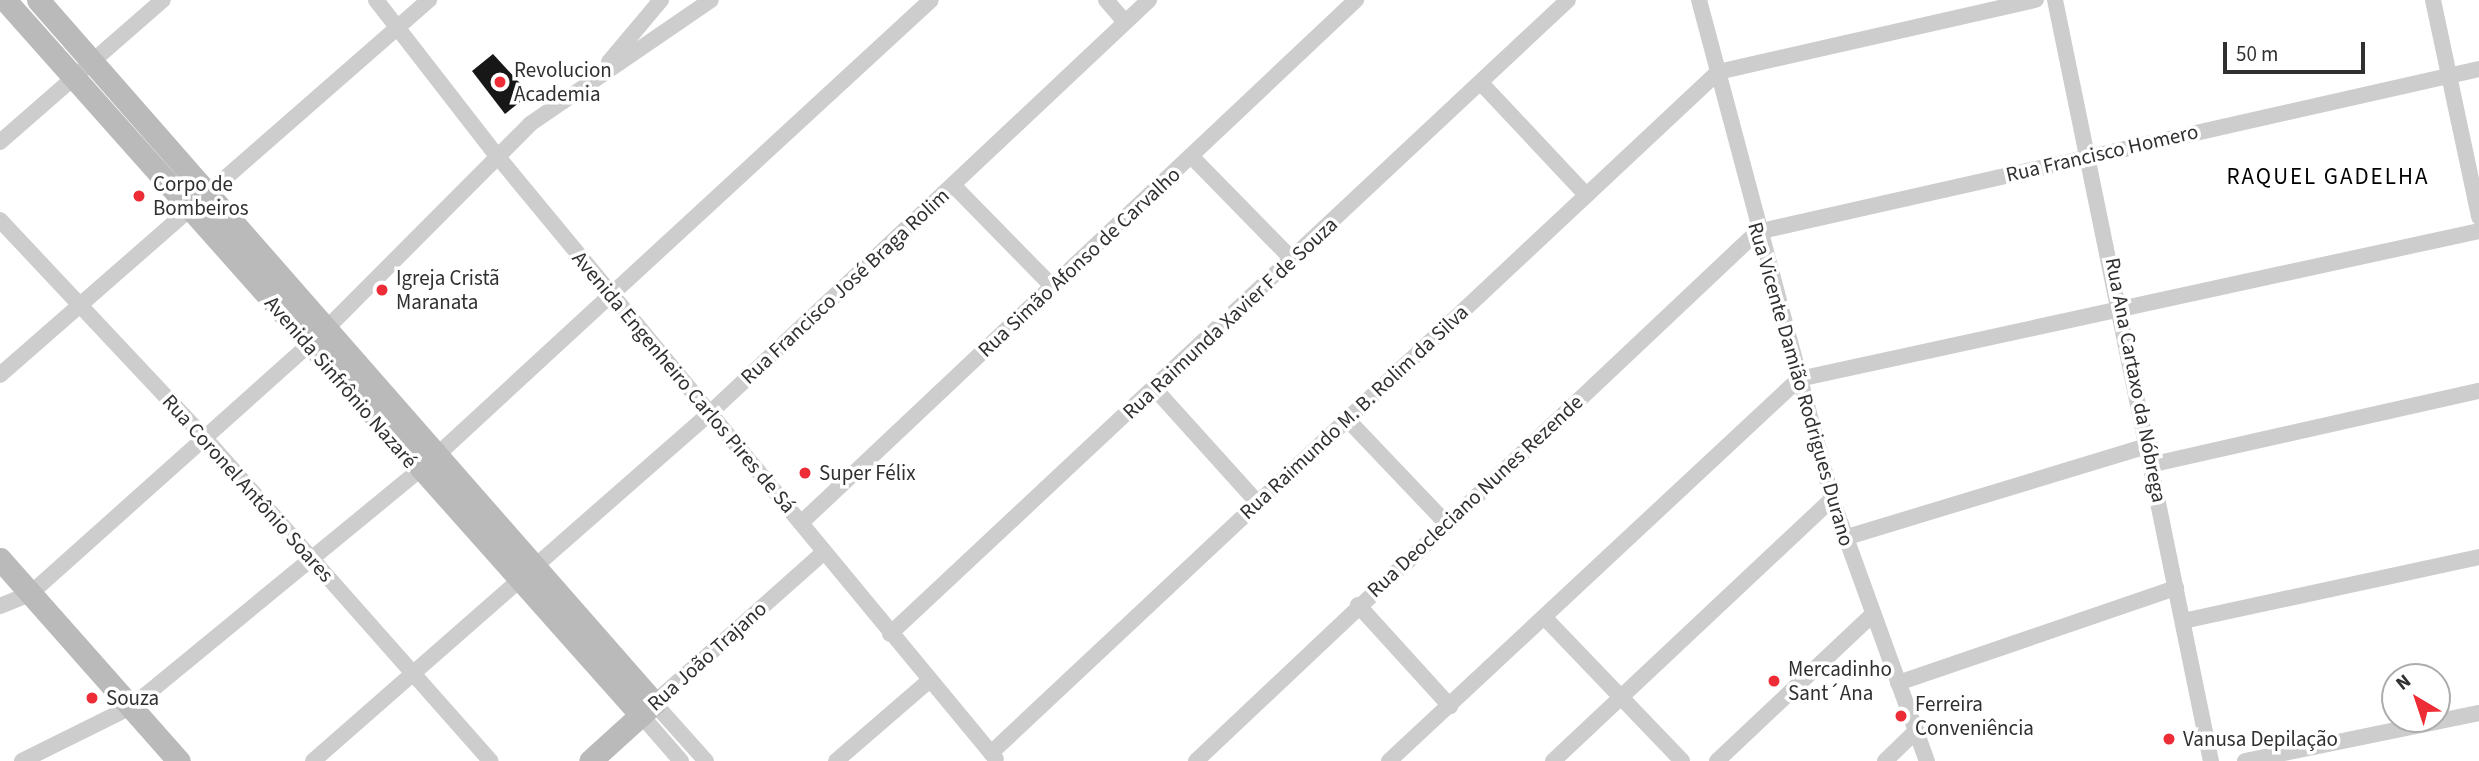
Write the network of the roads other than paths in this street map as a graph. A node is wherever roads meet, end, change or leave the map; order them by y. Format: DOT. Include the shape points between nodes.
graph roads {
  1 [pos="5,0"];
  2 [pos="38,0"];
  3 [pos="163,0"];
  4 [pos="376,0"];
  5 [pos="429,0"];
  6 [pos="661,0"];
  7 [pos="711,0"];
  8 [pos="932,0"];
  9 [pos="1106,0"];
  10 [pos="1149,0"];
  11 [pos="1356,0"];
  12 [pos="1568,0"];
  13 [pos="1699,0"];
  14 [pos="2036,0"];
  15 [pos="2055,0"];
  16 [pos="2433,0"];
  17 [pos="641,6"];
  18 [pos="1125,22"];
  19 [pos="398,27"];
  20 [pos="91,61"];
  21 [pos="2479,69"];
  22 [pos="603,71"];
  23 [pos="1718,72"];
  24 [pos="2449,76"];
  25 [pos="73,77"];
  26 [pos="1480,83"];
  27 [pos="0,142"];
  28 [pos="2089,155"];
  29 [pos="498,157"];
  30 [pos="1192,157"];
  31 [pos="953,185"];
  32 [pos="1587,195"];
  33 [pos="202,201"];
  34 [pos="2479,217"];
  35 [pos="0,220"];
  36 [pos="2479,231"];
  37 [pos="1757,232"];
  38 [pos="1293,260"];
  39 [pos="1053,287"];
  40 [pos="614,298"];
  41 [pos="80,307"];
  42 [pos="2122,309"];
  43 [pos="326,329"];
  44 [pos="308,345"];
  45 [pos="0,375"];
  46 [pos="1799,379"];
  47 [pos="1155,389"];
  48 [pos="2479,391"];
  49 [pos="709,413"];
  50 [pos="1346,418"];
  51 [pos="203,436"];
  52 [pos="2151,445"];
  53 [pos="427,464"];
  54 [pos="2154,464"];
  55 [pos="1832,499"];
  56 [pos="1258,503"];
  57 [pos="801,523"];
  58 [pos="1446,523"];
  59 [pos="1844,538"];
  60 [pos="824,551"];
  61 [pos="312,558"];
  62 [pos="2479,558"];
  63 [pos="0,559"];
  64 [pos="530,574"];
  65 [pos="2176,588"];
  66 [pos="30,594"];
  67 [pos="1358,605"];
  68 [pos="0,606"];
  69 [pos="1871,616"];
  70 [pos="1545,618"];
  71 [pos="2183,621"];
  72 [pos="890,634"];
  73 [pos="415,674"];
  74 [pos="929,680"];
  75 [pos="1898,683"];
  76 [pos="1621,698"];
  77 [pos="1450,706"];
  78 [pos="131,707"];
  79 [pos="647,709"];
  80 [pos="2479,713"];
  81 [pos="1917,730"];
  82 [pos="994,757"];
  83 [pos="22,761"];
  84 [pos="179,761"];
  85 [pos="313,761"];
  86 [pos="491,761"];
  87 [pos="590,761"];
  88 [pos="681,761"];
  89 [pos="706,761"];
  90 [pos="836,761"];
  91 [pos="1196,761"];
  92 [pos="1389,761"];
  93 [pos="1553,761"];
  94 [pos="1682,761"];
  95 [pos="1717,761"];
  96 [pos="1885,761"];
  97 [pos="1927,761"];
  98 [pos="2211,761"];
  99 [pos="2245,761"];
  1 -- 25 [label="street, Avenida Sinfrônio Nazaré"];
  2 -- 20 [label="street, Avenida Sinfrônio Nazaré"];
  3 -- 20 [label="street"];
  4 -- 19 [label="street, Avenida Engenheiro Carlos Pires de Sá"];
  5 -- 19 [label="street"];
  6 -- 17 [label="street"];
  7 -- 22 [label="street"];
  8 -- 40 [label="street"];
  9 -- 18 [label="street"];
  10 -- 18 [label="street, Rua Francisco José Braga Rolim"];
  11 -- 30 [label="street, Rua Simão Afonso de Carvalho"];
  12 -- 26 [label="street, Rua Raimunda Xavier F de Souza"];
  13 -- 23 [label="street, Rua Vicente Damião Rodrigues Durano"];
  14 -- 23 [label="street"];
  15 -- 28 [label="street, Rua Ana Cartaxo da Nóbrega"];
  16 -- 24 [label="street"];
  17 -- 22 [label="street"];
  18 -- 31 [label="street, Rua Francisco José Braga Rolim"];
  19 -- 29 [label="street, Avenida Engenheiro Carlos Pires de Sá"];
  19 -- 33 [label="street"];
  20 -- 25 [label="street"];
  20 -- 33 [label="street, Avenida Sinfrônio Nazaré"];
  21 -- 24 [label="street, Rua Francisco Homero"];
  22 -- 29 [label="street"];
  23 -- 32 [label="street, Rua Raimundo M. B. Rolim da Silva"];
  23 -- 37 [label="street, Rua Vicente Damião Rodrigues Durano"];
  24 -- 28 [label="street, Rua Francisco Homero"];
  24 -- 34 [label="street"];
  25 -- 27 [label="street"];
  25 -- 33 [label="street, Avenida Sinfrônio Nazaré"];
  26 -- 32 [label="street"];
  26 -- 38 [label="street, Rua Raimunda Xavier F de Souza"];
  28 -- 37 [label="street, Rua Francisco Homero"];
  28 -- 42 [label="street, Rua Ana Cartaxo da Nóbrega"];
  29 -- 40 [label="street, Avenida Engenheiro Carlos Pires de Sá"];
  29 -- 43 [label="street"];
  30 -- 38 [label="street"];
  30 -- 39 [label="street, Rua Simão Afonso de Carvalho"];
  31 -- 39 [label="street"];
  31 -- 49 [label="street, Rua Francisco José Braga Rolim"];
  32 -- 50 [label="street, Rua Raimundo M. B. Rolim da Silva"];
  33 -- 41 [label="street"];
  33 -- 43 [label="street, Avenida Sinfrônio Nazaré"];
  33 -- 44 [label="street, Avenida Sinfrônio Nazaré"];
  35 -- 41 [label="street, Rua Coronel Antônio Soares"];
  36 -- 42 [label="street"];
  37 -- 46 [label="street, Rua Vicente Damião Rodrigues Durano"];
  37 -- 58 [label="street, Rua Deocleciano Nunes Rezende"];
  38 -- 47 [label="street, Rua Raimunda Xavier F de Souza"];
  39 -- 57 [label="street, Rua Simão Afonso de Carvalho"];
  40 -- 49 [label="street, Avenida Engenheiro Carlos Pires de Sá"];
  40 -- 53 [label="street"];
  41 -- 45 [label="street"];
  41 -- 51 [label="street, Rua Coronel Antônio Soares"];
  42 -- 46 [label="street"];
  42 -- 52 [label="street, Rua Ana Cartaxo da Nóbrega"];
  43 -- 44 [label="street"];
  43 -- 53 [label="street, Avenida Sinfrônio Nazaré"];
  44 -- 51 [label="street"];
  44 -- 53 [label="street, Avenida Sinfrônio Nazaré"];
  46 -- 55 [label="street, Rua Vicente Damião Rodrigues Durano"];
  46 -- 70 [label="street"];
  47 -- 56 [label="street"];
  47 -- 72 [label="street, Rua Raimunda Xavier F de Souza"];
  48 -- 54 [label="street"];
  49 -- 57 [label="street, Avenida Engenheiro Carlos Pires de Sá"];
  49 -- 64 [label="street, Rua Francisco José Braga Rolim"];
  50 -- 56 [label="street, Rua Raimundo M. B. Rolim da Silva"];
  50 -- 58 [label="street"];
  51 -- 61 [label="street, Rua Coronel Antônio Soares"];
  51 -- 66 [label="street"];
  52 -- 54 [label="street, Rua Ana Cartaxo da Nóbrega"];
  52 -- 59 [label="street"];
  53 -- 61 [label="street"];
  53 -- 64 [label="street, Avenida Sinfrônio Nazaré"];
  54 -- 65 [label="street, Rua Ana Cartaxo da Nóbrega"];
  55 -- 59 [label="street, Rua Vicente Damião Rodrigues Durano"];
  55 -- 76 [label="street"];
  56 -- 82 [label="street, Rua Raimundo M. B. Rolim da Silva"];
  57 -- 60 [label="street, Avenida Engenheiro Carlos Pires de Sá"];
  58 -- 67 [label="street, Rua Deocleciano Nunes Rezende"];
  59 -- 69 [label="street, Rua Vicente Damião Rodrigues Durano"];
  60 -- 72 [label="street, Avenida Engenheiro Carlos Pires de Sá"];
  60 -- 79 [label="street, Rua João Trajano"];
  61 -- 73 [label="street, Rua Coronel Antônio Soares"];
  61 -- 78 [label="street"];
  62 -- 71 [label="street"];
  63 -- 66 [label="street"];
  64 -- 73 [label="street, Rua Francisco José Braga Rolim"];
  64 -- 79 [label="street, Avenida Sinfrônio Nazaré"];
  65 -- 71 [label="street, Rua Ana Cartaxo da Nóbrega"];
  65 -- 75 [label="street"];
  66 -- 68 [label="street"];
  66 -- 78 [label="street"];
  67 -- 77 [label="street"];
  67 -- 91 [label="street, Rua Deocleciano Nunes Rezende"];
  69 -- 75 [label="street, Rua Vicente Damião Rodrigues Durano"];
  69 -- 95 [label="street"];
  70 -- 76 [label="street"];
  70 -- 77 [label="street"];
  71 -- 98 [label="street, Rua Ana Cartaxo da Nóbrega"];
  72 -- 74 [label="street, Avenida Engenheiro Carlos Pires de Sá"];
  73 -- 85 [label="street, Rua Francisco José Braga Rolim"];
  73 -- 86 [label="street, Rua Coronel Antônio Soares"];
  74 -- 82 [label="street, Avenida Engenheiro Carlos Pires de Sá"];
  74 -- 90 [label="street"];
  75 -- 81 [label="street, Rua Vicente Damião Rodrigues Durano"];
  76 -- 93 [label="street"];
  76 -- 94 [label="street"];
  77 -- 92 [label="street"];
  78 -- 83 [label="street"];
  78 -- 84 [label="street"];
  79 -- 87 [label="street, Rua João Trajano"];
  79 -- 88 [label="street, Avenida Sinfrônio Nazaré"];
  79 -- 89 [label="street, Avenida Sinfrônio Nazaré"];
  80 -- 99 [label="street"];
  81 -- 96 [label="street"];
  81 -- 97 [label="street, Rua Vicente Damião Rodrigues Durano"];
}
